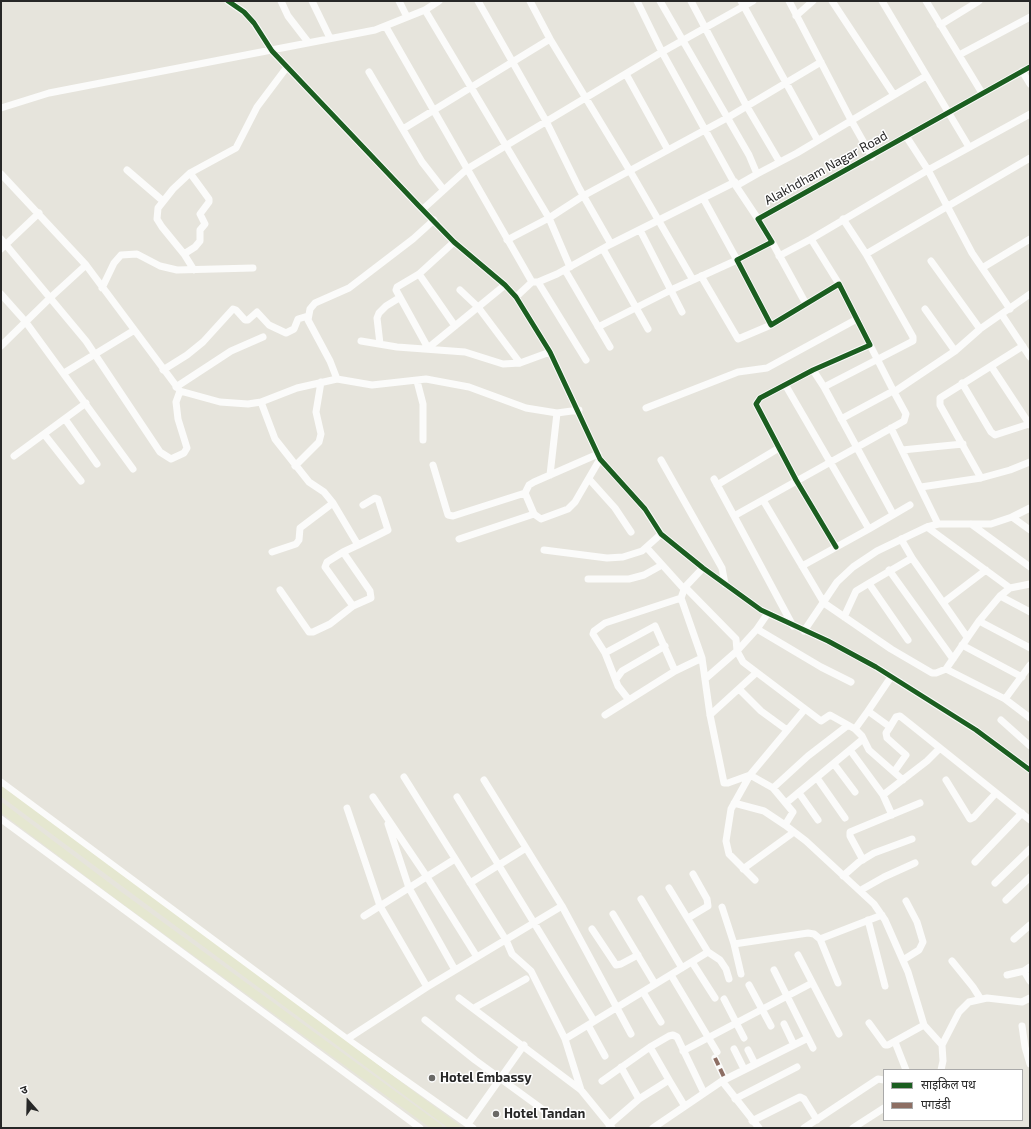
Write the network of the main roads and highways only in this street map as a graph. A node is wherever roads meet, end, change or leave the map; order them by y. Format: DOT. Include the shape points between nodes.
graph roads {
  1 [pos="1,791"];
  2 [pos="1,807"];
  3 [pos="438,1128"];
  4 [pos="456,1128"];
  1 -- 4 [label="main road"];
  2 -- 3 [label="main road"];
}
